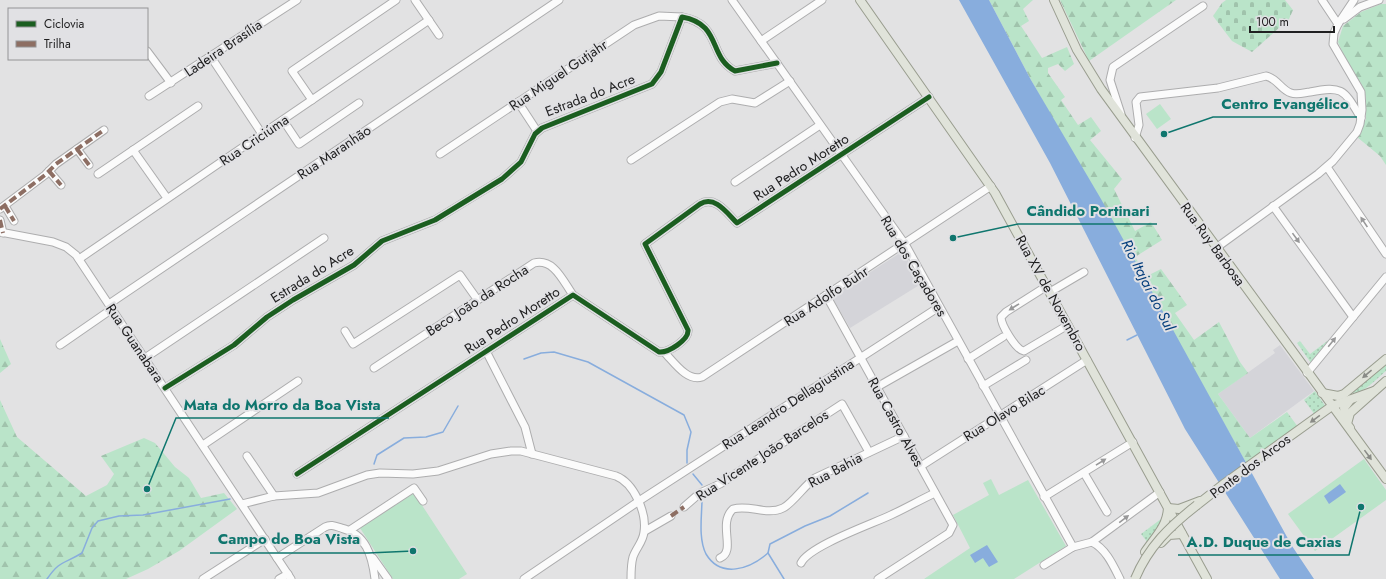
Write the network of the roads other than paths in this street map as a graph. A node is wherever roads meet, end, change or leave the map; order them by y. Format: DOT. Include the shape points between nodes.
graph roads {
  1 [pos="297,0"];
  2 [pos="396,0"];
  3 [pos="416,0"];
  4 [pos="559,0"];
  5 [pos="732,0"];
  6 [pos="822,0"];
  7 [pos="860,0"];
  8 [pos="1054,0"];
  9 [pos="1322,0"];
  10 [pos="1354,0"];
  11 [pos="1379,0"];
  12 [pos="1203,6"];
  13 [pos="682,17"];
  14 [pos="429,20"];
  15 [pos="1338,24"];
  16 [pos="439,35"];
  17 [pos="761,41"];
  18 [pos="148,52"];
  19 [pos="211,57"];
  20 [pos="777,63"];
  21 [pos="790,81"];
  22 [pos="171,83"];
  23 [pos="149,96"];
  24 [pos="929,97"];
  25 [pos="312,100"];
  26 [pos="518,102"];
  27 [pos="359,103"];
  28 [pos="198,106"];
  29 [pos="1361,118"];
  30 [pos="283,120"];
  31 [pos="1125,124"];
  32 [pos="820,125"];
  33 [pos="104,130"];
  34 [pos="537,131"];
  35 [pos="262,134"];
  36 [pos="1136,138"];
  37 [pos="77,149"];
  38 [pos="133,150"];
  39 [pos="440,154"];
  40 [pos="842,155"];
  41 [pos="631,160"];
  42 [pos="89,165"];
  43 [pos="1327,167"];
  44 [pos="49,171"];
  45 [pos="98,174"];
  46 [pos="735,182"];
  47 [pos="61,185"];
  48 [pos="991,186"];
  49 [pos="167,198"];
  50 [pos="1273,206"];
  51 [pos="1,208"];
  52 [pos="0,220"];
  53 [pos="14,221"];
  54 [pos="1,233"];
  55 [pos="324,238"];
  56 [pos="904,244"];
  57 [pos="1216,248"];
  58 [pos="1386,254"];
  59 [pos="79,259"];
  60 [pos="1084,272"];
  61 [pos="1386,277"];
  62 [pos="1048,289"];
  63 [pos="573,295"];
  64 [pos="826,296"];
  65 [pos="477,299"];
  66 [pos="111,307"];
  67 [pos="939,307"];
  68 [pos="1353,317"];
  69 [pos="1068,325"];
  70 [pos="345,331"];
  71 [pos="1003,337"];
  72 [pos="958,341"];
  73 [pos="60,345"];
  74 [pos="486,351"];
  75 [pos="664,352"];
  76 [pos="860,357"];
  77 [pos="144,358"];
  78 [pos="968,359"];
  79 [pos="1386,359"];
  80 [pos="1026,360"];
  81 [pos="1088,360"];
  82 [pos="374,368"];
  83 [pos="1307,373"];
  84 [pos="298,381"];
  85 [pos="1386,381"];
  86 [pos="983,386"];
  87 [pos="877,387"];
  88 [pos="165,388"];
  89 [pos="1374,391"];
  90 [pos="1322,393"];
  91 [pos="1350,400"];
  92 [pos="1332,406"];
  93 [pos="1000,416"];
  94 [pos="1349,427"];
  95 [pos="904,436"];
  96 [pos="1133,442"];
  97 [pos="203,445"];
  98 [pos="869,452"];
  99 [pos="532,454"];
  100 [pos="247,456"];
  101 [pos="920,466"];
  102 [pos="1084,473"];
  103 [pos="297,474"];
  104 [pos="1386,479"];
  105 [pos="1160,492"];
  106 [pos="935,493"];
  107 [pos="274,496"];
  108 [pos="1044,498"];
  109 [pos="423,501"];
  110 [pos="638,502"];
  111 [pos="1202,502"];
  112 [pos="242,504"];
  113 [pos="684,507"];
  114 [pos="1168,508"];
  115 [pos="1107,512"];
  116 [pos="671,516"];
  117 [pos="1164,527"];
  118 [pos="350,530"];
  119 [pos="645,531"];
  120 [pos="1182,534"];
  121 [pos="1164,538"];
  122 [pos="265,539"];
  123 [pos="1092,542"];
  124 [pos="1072,547"];
  125 [pos="1158,547"];
  126 [pos="369,553"];
  127 [pos="1144,553"];
  128 [pos="277,558"];
  129 [pos="720,558"];
  130 [pos="801,563"];
  131 [pos="1044,565"];
  132 [pos="290,577"];
  133 [pos="203,579"];
  134 [pos="279,579"];
  135 [pos="375,579"];
  136 [pos="388,579"];
  137 [pos="524,579"];
  138 [pos="631,579"];
  139 [pos="878,579"];
  140 [pos="1120,579"];
  141 [pos="1133,579"];
  142 [pos="1207,579"];
  1 -- 19 [label="street, Ladeira Brasília"];
  2 -- 25 [label="street" via="292,71"];
  3 -- 14 [label="street"];
  4 -- 66 [label="street, Rua Maranhão"];
  5 -- 17 [label="street, Rua dos Caçadores"];
  6 -- 17 [label="street"];
  7 -- 24 [label="main road, Rua XV de Novembro"];
  8 -- 31 [label="main road, Rua Ruy Barbosa" via="1084,64"];
  9 -- 15 [label="street"];
  10 -- 15 [label="street"];
  11 -- 15 [label="street" via="1351,13"];
  12 -- 31 [label="street" via="1113,67 1110,74 1112,88"];
  13 -- 20 [label="street" via="702,23 723,59 735,71"];
  13 -- 26 [label="street, Rua Miguel Gutjahr" via="659,16 643,20"];
  13 -- 34 [label="street, Estrada do Acre" via="661,72 652,84 551,122"];
  14 -- 16 [label="street"];
  14 -- 25 [label="street, Rua Criciúma"];
  15 -- 29 [label="street" via="1333,44 1361,92"];
  17 -- 20 [label="street, Rua dos Caçadores"];
  18 -- 22 [label="street"];
  19 -- 22 [label="street, Ladeira Brasília"];
  19 -- 35 [label="street"];
  20 -- 21 [label="street, Rua dos Caçadores"];
  21 -- 32 [label="street, Rua dos Caçadores"];
  21 -- 41 [label="street" via="755,103 732,99 720,102"];
  22 -- 23 [label="street, Ladeira Brasília"];
  24 -- 40 [label="street, Rua Pedro Moretto"];
  24 -- 48 [label="main road, Rua XV de Novembro"];
  25 -- 30 [label="street, Rua Criciúma"];
  26 -- 34 [label="street"];
  26 -- 39 [label="street, Rua Miguel Gutjahr"];
  27 -- 30 [label="street" via="299,144"];
  28 -- 38 [label="street"];
  29 -- 36 [label="street" via="1341,91 1327,89 1292,94 1286,92 1272,77 1266,76 1218,88 1140,96 1136,102 1139,125"];
  29 -- 43 [label="street" via="1357,132"];
  30 -- 35 [label="street, Rua Criciúma"];
  31 -- 36 [label="main road, Rua Ruy Barbosa"];
  32 -- 40 [label="street, Rua dos Caçadores"];
  32 -- 46 [label="street"];
  33 -- 37 [label="street"];
  34 -- 88 [label="street, Estrada do Acre" via="521,162 502,179 435,220 382,242 347,269 293,300 267,317 234,345"];
  35 -- 49 [label="street, Rua Criciúma"];
  36 -- 57 [label="main road, Rua Ruy Barbosa"];
  37 -- 42 [label="street"];
  37 -- 44 [label="street"];
  38 -- 45 [label="street"];
  38 -- 49 [label="street"];
  40 -- 56 [label="street, Rua dos Caçadores"];
  40 -- 75 [label="street, Rua Pedro Moretto" via="737,223 715,202 707,201 644,244 688,330 685,339"];
  43 -- 50 [label="street"];
  58 -- 43 [label="street, one-way"];
  44 -- 47 [label="street"];
  44 -- 51 [label="street"];
  48 -- 56 [label="street, Rua Adolfo Buhr"];
  48 -- 62 [label="main road, Rua XV de Novembro"];
  49 -- 59 [label="street, Rua Criciúma"];
  50 -- 57 [label="street"];
  50 -- 68 [label="street, one-way"];
  51 -- 53 [label="street"];
  52 -- 54 [label="street"];
  54 -- 59 [label="street, Rua Guanabara" via="59,243"];
  55 -- 77 [label="street"];
  56 -- 64 [label="street, Rua Adolfo Buhr"];
  56 -- 67 [label="street, Rua dos Caçadores"];
  57 -- 83 [label="main road, Rua Ruy Barbosa"];
  59 -- 66 [label="street, Rua Guanabara"];
  60 -- 62 [label="street"];
  61 -- 68 [label="street"];
  62 -- 69 [label="main road, Rua XV de Novembro"];
  62 -- 69 [label="street, one-way" via="1006,312 1001,317 1002,325 1019,349 1024,351"];
  63 -- 65 [label="street, Beco João da Rocha" via="552,266 540,262 529,266"];
  63 -- 74 [label="street, Rua Pedro Moretto"];
  63 -- 75 [label="street, Rua Pedro Moretto" via="659,352"];
  64 -- 75 [label="street, Rua Adolfo Buhr" via="702,378 689,377"];
  64 -- 76 [label="street, Rua Castro Alves"];
  65 -- 70 [label="street" via="460,275 353,344"];
  65 -- 82 [label="street, Beco João da Rocha"];
  66 -- 73 [label="street, Rua Maranhão"];
  66 -- 77 [label="street, Rua Guanabara"];
  67 -- 72 [label="street, Rua dos Caçadores"];
  67 -- 76 [label="street, Rua Leandro Dellagiustina"];
  83 -- 68 [label="street, one-way"];
  69 -- 81 [label="main road, Rua XV de Novembro"];
  71 -- 78 [label="street"];
  72 -- 78 [label="street, Rua dos Caçadores"];
  72 -- 87 [label="street"];
  74 -- 99 [label="street" via="525,427"];
  74 -- 103 [label="street, Rua Pedro Moretto"];
  76 -- 87 [label="street, Rua Castro Alves"];
  76 -- 110 [label="street, Rua Leandro Dellagiustina"];
  77 -- 88 [label="street, Rua Guanabara"];
  78 -- 86 [label="street, Rua dos Caçadores"];
  79 -- 90 [label="main road, one-way" via="1344,394 1338,396"];
  80 -- 86 [label="street"];
  81 -- 93 [label="street, Rua Olavo Bilac"];
  81 -- 96 [label="main road, Rua XV de Novembro"];
  83 -- 90 [label="main road, Rua Ruy Barbosa"];
  84 -- 97 [label="street"];
  85 -- 89 [label="main road"];
  86 -- 93 [label="street, Rua dos Caçadores"];
  87 -- 95 [label="street, Rua Castro Alves"];
  88 -- 97 [label="street, Rua Guanabara"];
  89 -- 91 [label="main road, Ponte dos Arcos"];
  89 -- 94 [label="main road" via="1350,413"];
  90 -- 92 [label="main road, Rua Ruy Barbosa"];
  91 -- 92 [label="main road, Ponte dos Arcos"];
  91 -- 94 [label="main road" via="1344,411"];
  92 -- 94 [label="main road, Rua Ruy Barbosa"];
  92 -- 111 [label="main road, Ponte dos Arcos, one-way"];
  93 -- 101 [label="street, Rua Olavo Bilac"];
  93 -- 108 [label="street, Rua dos Caçadores"];
  94 -- 104 [label="main road, Rua Ruy Barbosa, one-way"];
  95 -- 98 [label="street, Rua Bahia"];
  95 -- 101 [label="street, Rua Castro Alves"];
  102 -- 96 [label="street, one-way"];
  96 -- 105 [label="main road, Rua XV de Novembro"];
  97 -- 112 [label="street, Rua Guanabara"];
  98 -- 113 [label="street, Rua Vicente João Barcelos" via="842,404 720,484 700,493"];
  98 -- 129 [label="street, Rua Bahia" via="809,482 784,508 766,511 733,509 726,523 727,552"];
  99 -- 107 [label="street" via="501,452 438,471 372,474 318,493"];
  99 -- 110 [label="street" via="621,478"];
  100 -- 107 [label="street"];
  101 -- 106 [label="street, Rua Castro Alves"];
  102 -- 108 [label="street"];
  102 -- 115 [label="street"];
  105 -- 114 [label="main road, Rua XV de Novembro"];
  123 -- 105 [label="street, one-way"];
  106 -- 130 [label="street" via="842,536 806,556"];
  106 -- 139 [label="street, Rua Castro Alves" via="953,528"];
  107 -- 112 [label="street"];
  108 -- 124 [label="street, Rua dos Caçadores"];
  109 -- 118 [label="street" via="414,488"];
  110 -- 119 [label="street"];
  110 -- 137 [label="street, Rua Leandro Dellagiustina"];
  111 -- 114 [label="main road" via="1179,509"];
  111 -- 141 [label="main road, Ponte dos Arcos, bridge" via="1155,543"];
  112 -- 122 [label="street, Rua Guanabara"];
  114 -- 117 [label="main road" via="1168,518"];
  114 -- 120 [label="main road, Rua XV de Novembro"];
  116 -- 119 [label="street"];
  117 -- 121 [label="main road"];
  117 -- 127 [label="main road"];
  118 -- 126 [label="street" via="361,539"];
  118 -- 128 [label="street" via="328,525"];
  119 -- 138 [label="street" via="633,558"];
  120 -- 121 [label="main road"];
  120 -- 142 [label="main road, Rua XV de Novembro"];
  121 -- 125 [label="main road"];
  122 -- 128 [label="street, Rua Guanabara"];
  122 -- 133 [label="street"];
  123 -- 124 [label="street"];
  123 -- 140 [label="street" via="1099,545 1106,554"];
  124 -- 131 [label="street"];
  125 -- 127 [label="main road"];
  125 -- 141 [label="main road"];
  126 -- 135 [label="street"];
  126 -- 136 [label="street"];
  127 -- 141 [label="main road"];
  128 -- 132 [label="street, Rua Guanabara"];
  132 -- 134 [label="street"];
}
